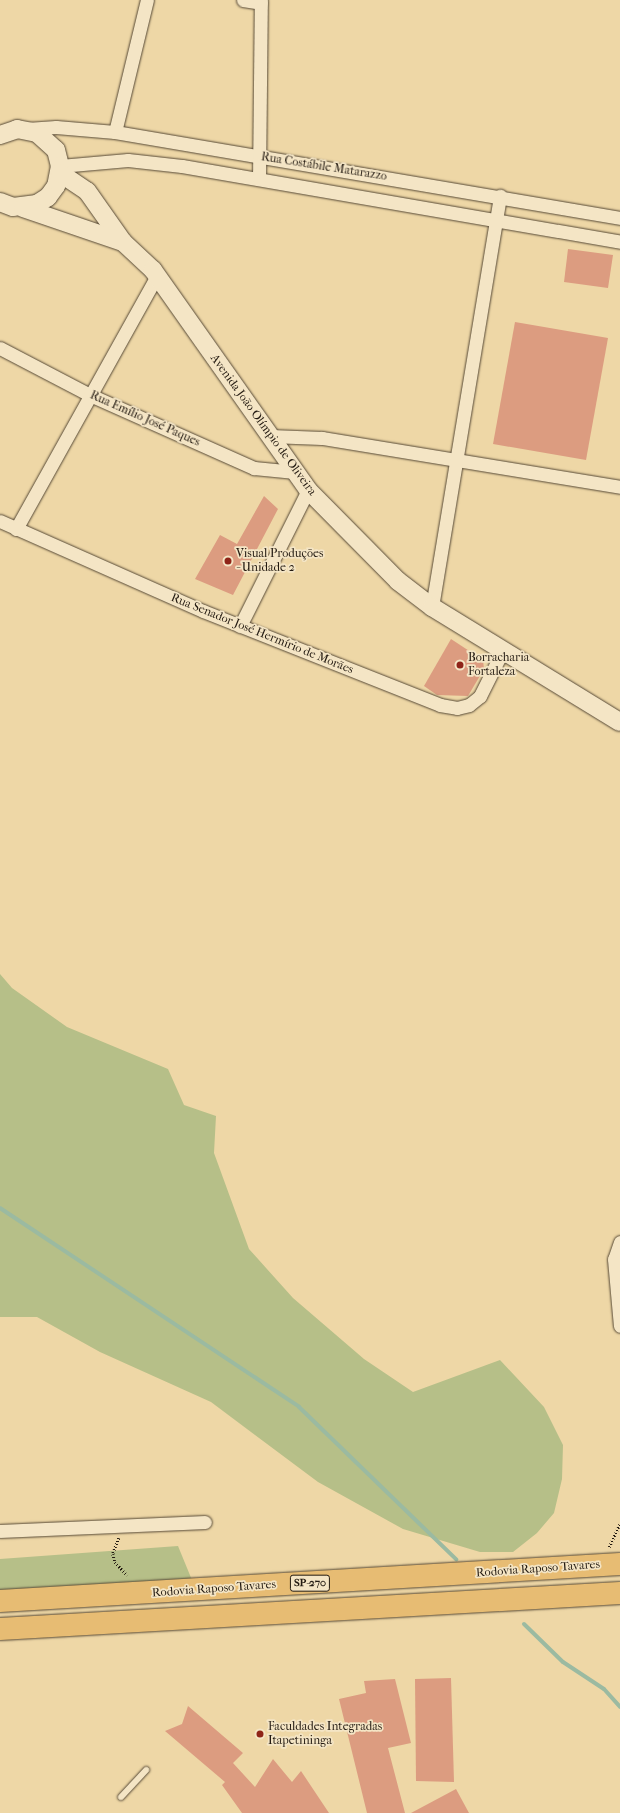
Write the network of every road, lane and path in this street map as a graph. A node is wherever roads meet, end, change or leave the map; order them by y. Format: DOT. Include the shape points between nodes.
graph roads {
  1 [pos="147,0"];
  2 [pos="242,0"];
  3 [pos="261,2"];
  4 [pos="27,129"];
  5 [pos="3,132"];
  6 [pos="115,132"];
  7 [pos="261,157"];
  8 [pos="60,170"];
  9 [pos="259,179"];
  10 [pos="500,196"];
  11 [pos="0,202"];
  12 [pos="23,208"];
  13 [pos="620,218"];
  14 [pos="496,221"];
  15 [pos="123,242"];
  16 [pos="620,242"];
  17 [pos="156,277"];
  18 [pos="0,348"];
  19 [pos="90,395"];
  20 [pos="270,436"];
  21 [pos="458,461"];
  22 [pos="295,472"];
  23 [pos="620,487"];
  24 [pos="308,490"];
  25 [pos="0,521"];
  26 [pos="16,529"];
  27 [pos="432,607"];
  28 [pos="240,626"];
  29 [pos="503,650"];
  30 [pos="620,722"];
  31 [pos="620,1242"];
  32 [pos="620,1326"];
  33 [pos="204,1522"];
  34 [pos="127,1525"];
  35 [pos="0,1531"];
  36 [pos="620,1564"];
  37 [pos="620,1592"];
  38 [pos="143,1594"];
  39 [pos="0,1601"];
  40 [pos="104,1623"];
  41 [pos="0,1629"];
  42 [pos="0,1640"];
  43 [pos="146,1770"];
  44 [pos="121,1797"];
  1 -- 6 [label="street"];
  2 -- 3 [label="street"];
  3 -- 7 [label="street"];
  4 -- 5 [label="main road"];
  4 -- 6 [label="street, Rua Costábile Matarazzo" via="56,127"];
  4 -- 8 [label="main road" via="47,139 56,150"];
  6 -- 7 [label="street, Rua Costábile Matarazzo"];
  7 -- 9 [label="street"];
  7 -- 10 [label="street, Rua Costábile Matarazzo"];
  8 -- 9 [label="street, Rua Costábile Matarazzo" via="128,160"];
  8 -- 12 [label="main road" via="48,197"];
  8 -- 15 [label="main road, Avenida João Olímpio de Oliveira" via="87,191"];
  9 -- 14 [label="street, Rua Costábile Matarazzo"];
  10 -- 13 [label="street, Rua Costábile Matarazzo"];
  10 -- 14 [label="street"];
  11 -- 12 [label="main road, Avenida João Olímpio de Oliveira"];
  12 -- 15 [label="main road, Avenida João Olímpio de Oliveira"];
  14 -- 16 [label="street, Rua Costábile Matarazzo"];
  14 -- 21 [label="street"];
  15 -- 17 [label="main road, Avenida João Olímpio de Oliveira" via="153,270"];
  17 -- 19 [label="street"];
  17 -- 20 [label="main road, Avenida João Olímpio de Oliveira"];
  18 -- 19 [label="street, Rua Emílio José Paques"];
  19 -- 22 [label="street, Rua Emílio José Paques" via="254,468"];
  19 -- 26 [label="street"];
  20 -- 21 [label="street" via="322,438"];
  20 -- 22 [label="main road, Avenida João Olímpio de Oliveira"];
  21 -- 23 [label="street"];
  21 -- 27 [label="street"];
  22 -- 24 [label="main road, Avenida João Olímpio de Oliveira"];
  24 -- 27 [label="main road, Avenida João Olímpio de Oliveira" via="398,581"];
  24 -- 28 [label="street"];
  25 -- 26 [label="street, Rua Senador José Hermírio de Morães"];
  26 -- 28 [label="street, Rua Senador José Hermírio de Morães"];
  27 -- 29 [label="main road, Avenida João Olímpio de Oliveira"];
  28 -- 29 [label="street, Rua Senador José Hermírio de Morães" via="440,705 457,708 469,705 480,696"];
  29 -- 30 [label="main road, Avenida João Olímpio de Oliveira"];
  31 -- 32 [label="street" via="614,1259"];
  33 -- 34 [label="street"];
  34 -- 35 [label="street"];
  34 -- 38 [label="path" via="114,1547 114,1558"];
  36 -- 38 [label="highway, Rodovia Raposo Tavares / SP-270"];
  37 -- 40 [label="highway, SP-270"];
  38 -- 39 [label="highway, Rodovia Raposo Tavares / SP-270"];
  40 -- 41 [label="highway, SP-270"];
  40 -- 42 [label="highway"];
  43 -- 44 [label="lane"];
}
